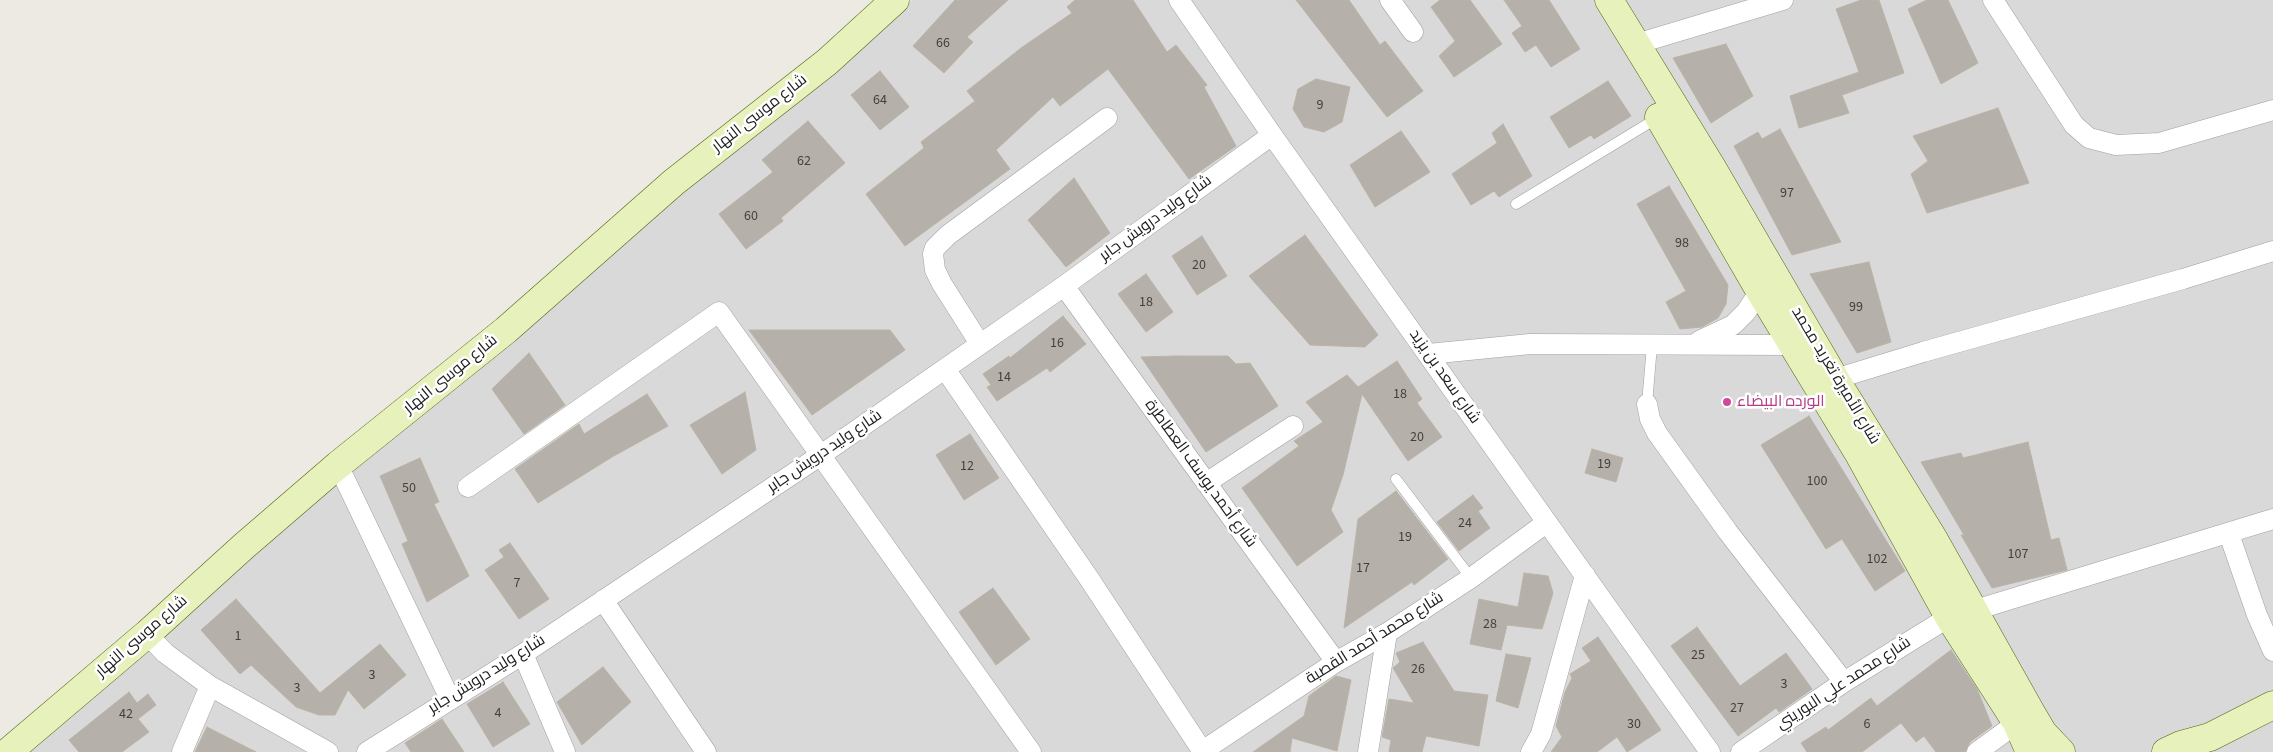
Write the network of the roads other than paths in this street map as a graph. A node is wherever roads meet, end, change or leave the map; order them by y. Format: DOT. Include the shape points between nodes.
graph roads {
  1 [pos="895,0"];
  2 [pos="1179,0"];
  3 [pos="1390,0"];
  4 [pos="1589,0"];
  5 [pos="1609,0"];
  6 [pos="1783,0"];
  7 [pos="1993,0"];
  8 [pos="1413,32"];
  9 [pos="1636,44"];
  10 [pos="2273,110"];
  11 [pos="1659,117"];
  12 [pos="1108,118"];
  13 [pos="1272,134"];
  14 [pos="1516,204"];
  15 [pos="2273,251"];
  16 [pos="1064,286"];
  17 [pos="1760,291"];
  18 [pos="980,344"];
  19 [pos="1652,345"];
  20 [pos="1690,345"];
  21 [pos="1792,345"];
  22 [pos="1428,354"];
  23 [pos="945,369"];
  24 [pos="1835,379"];
  25 [pos="1647,404"];
  26 [pos="1293,426"];
  27 [pos="821,455"];
  28 [pos="338,465"];
  29 [pos="1396,479"];
  30 [pos="1206,483"];
  31 [pos="468,486"];
  32 [pos="2273,519"];
  33 [pos="1546,523"];
  34 [pos="2229,534"];
  35 [pos="1584,575"];
  36 [pos="1470,578"];
  37 [pos="603,600"];
  38 [pos="1975,610"];
  39 [pos="1949,617"];
  40 [pos="1387,633"];
  41 [pos="147,634"];
  42 [pos="2273,651"];
  43 [pos="522,654"];
  44 [pos="1336,662"];
  45 [pos="1844,682"];
  46 [pos="210,686"];
  47 [pos="450,698"];
  48 [pos="2273,705"];
  49 [pos="2017,723"];
  50 [pos="2206,744"];
  51 [pos="8,752"];
  52 [pos="182,752"];
  53 [pos="328,752"];
  54 [pos="366,752"];
  55 [pos="565,752"];
  56 [pos="706,752"];
  57 [pos="1031,752"];
  58 [pos="1202,752"];
  59 [pos="1368,752"];
  60 [pos="1531,752"];
  61 [pos="1710,752"];
  62 [pos="1741,752"];
  63 [pos="1977,752"];
  64 [pos="2030,752"];
  65 [pos="2061,752"];
  66 [pos="2166,752"];
  1 -- 28 [label="street, شارع موسى النهار" via="827,62 674,182 506,330"];
  2 -- 13 [label="street, شارع سعد بن يزيد"];
  3 -- 8 [label="street"];
  4 -- 11 [label="street, شارع الأميرة تغريد محمد"];
  5 -- 9 [label="street, شارع الأميرة تغريد محمد"];
  6 -- 9 [label="street"];
  7 -- 10 [label="street" via="2074,125 2089,138 2116,145 2159,143"];
  9 -- 24 [label="street, شارع الأميرة تغريد محمد"];
  11 -- 14 [label="lane"];
  11 -- 17 [label="street, شارع الأميرة تغريد محمد"];
  12 -- 18 [label="street" via="948,235 935,248 933,262 938,277"];
  13 -- 16 [label="street, شارع وليد درويش جابر"];
  13 -- 22 [label="street, شارع سعد بن يزيد"];
  15 -- 24 [label="street"];
  16 -- 18 [label="street, شارع وليد درويش جابر"];
  16 -- 30 [label="street, شارع أحمد يوسف العطاطرة"];
  17 -- 20 [label="street" via="1733,325"];
  17 -- 21 [label="street, شارع الأميرة تغريد محمد"];
  18 -- 23 [label="street, شارع وليد درويش جابر"];
  19 -- 20 [label="street"];
  19 -- 22 [label="street" via="1530,344"];
  19 -- 25 [label="lane"];
  20 -- 21 [label="street"];
  21 -- 39 [label="street, شارع الأميرة تغريد محمد" via="1859,454"];
  22 -- 33 [label="street, شارع سعد بن يزيد"];
  23 -- 27 [label="street, شارع وليد درويش جابر"];
  23 -- 58 [label="street" via="1090,580"];
  24 -- 38 [label="street, شارع الأميرة تغريد محمد"];
  25 -- 45 [label="street" via="1657,432 1728,532"];
  26 -- 30 [label="street"];
  27 -- 31 [label="street" via="719,312"];
  27 -- 37 [label="street, شارع وليد درويش جابر"];
  27 -- 57 [label="street"];
  28 -- 41 [label="street, شارع موسى النهار"];
  28 -- 47 [label="street"];
  29 -- 36 [label="lane"];
  30 -- 44 [label="street, شارع أحمد يوسف العطاطرة"];
  32 -- 34 [label="street"];
  33 -- 35 [label="street, شارع سعد بن يزيد"];
  33 -- 36 [label="street, شارع محمد أحمد القصبة"];
  34 -- 38 [label="street"];
  34 -- 42 [label="street"];
  35 -- 60 [label="street" via="1541,734"];
  35 -- 61 [label="street, شارع سعد بن يزيد"];
  36 -- 40 [label="street, شارع محمد أحمد القصبة"];
  37 -- 43 [label="street, شارع وليد درويش جابر"];
  37 -- 56 [label="street"];
  38 -- 65 [label="street, شارع الأميرة تغريد محمد" via="2043,733"];
  39 -- 45 [label="street, شارع محمد علي البوريني"];
  39 -- 49 [label="street, شارع الأميرة تغريد محمد"];
  40 -- 44 [label="street, شارع محمد أحمد القصبة"];
  40 -- 59 [label="street"];
  41 -- 46 [label="street" via="165,653"];
  41 -- 51 [label="street, شارع موسى النهار"];
  43 -- 47 [label="street, شارع وليد درويش جابر"];
  43 -- 55 [label="street"];
  44 -- 58 [label="street, شارع محمد أحمد القصبة"];
  45 -- 62 [label="street, شارع محمد علي البوريني"];
  46 -- 52 [label="street"];
  46 -- 53 [label="street"];
  47 -- 54 [label="street, شارع وليد درويش جابر"];
  48 -- 50 [label="street"];
  49 -- 63 [label="street"];
  49 -- 64 [label="street, شارع الأميرة تغريد محمد"];
  50 -- 66 [label="street" via="2181,745"];
}
